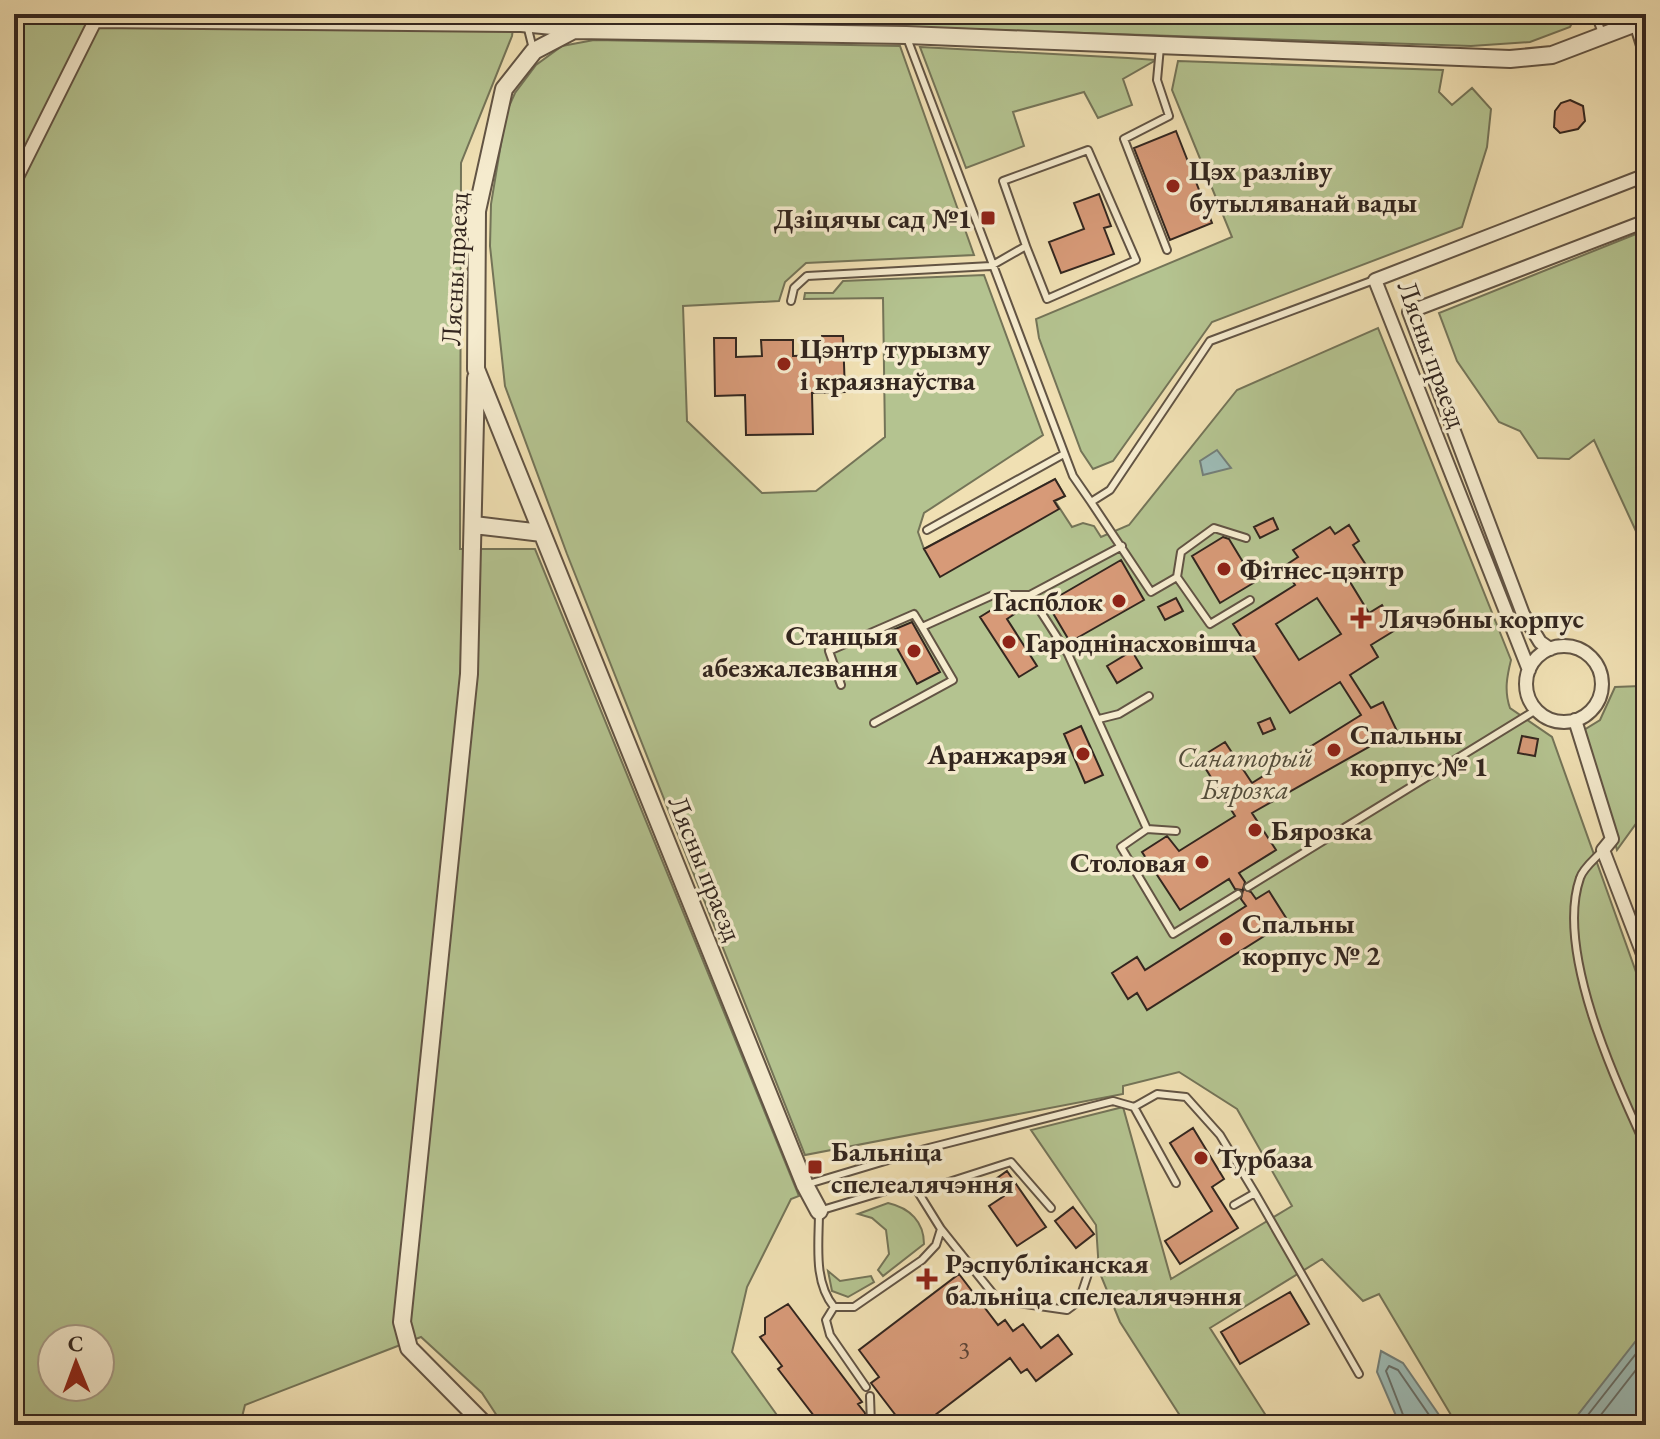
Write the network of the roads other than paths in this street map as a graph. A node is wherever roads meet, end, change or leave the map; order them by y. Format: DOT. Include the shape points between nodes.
graph roads {
  1 [pos="1595,14"];
  2 [pos="1638,18"];
  3 [pos="527,25"];
  4 [pos="574,30"];
  5 [pos="906,35"];
  6 [pos="1603,37"];
  7 [pos="1160,47"];
  8 [pos="534,51"];
  9 [pos="1646,55"];
  10 [pos="1646,175"];
  11 [pos="14,183"];
  12 [pos="1646,221"];
  13 [pos="1026,246"];
  14 [pos="1167,250"];
  15 [pos="991,266"];
  16 [pos="1375,280"];
  17 [pos="791,301"];
  18 [pos="476,369"];
  19 [pos="1064,454"];
  20 [pos="1091,502"];
  21 [pos="474,525"];
  22 [pos="927,530"];
  23 [pos="542,533"];
  24 [pos="1246,538"];
  25 [pos="1122,546"];
  26 [pos="1177,577"];
  27 [pos="1030,595"];
  28 [pos="1250,600"];
  29 [pos="922,627"];
  30 [pos="1550,649"];
  31 [pos="1529,670"];
  32 [pos="841,685"];
  33 [pos="1149,696"];
  34 [pos="1536,710"];
  35 [pos="1099,719"];
  36 [pos="1575,720"];
  37 [pos="874,723"];
  38 [pos="1147,829"];
  39 [pos="1176,831"];
  40 [pos="1603,850"];
  41 [pos="1248,887"];
  42 [pos="1238,894"];
  43 [pos="1646,962"];
  44 [pos="1134,1107"];
  45 [pos="1646,1147"];
  46 [pos="1176,1183"];
  47 [pos="805,1185"];
  48 [pos="918,1192"];
  49 [pos="1255,1193"];
  50 [pos="1234,1205"];
  51 [pos="1051,1208"];
  52 [pos="819,1211"];
  53 [pos="941,1229"];
  54 [pos="1089,1271"];
  55 [pos="834,1307"];
  56 [pos="1359,1374"];
  57 [pos="866,1387"];
  58 [pos="870,1396"];
  59 [pos="485,1425"];
  60 [pos="871,1425"];
  1 -- 6 [label="lane"];
  2 -- 6 [label="street, Лясны праезд"];
  2 -- 9 [label="street"];
  3 -- 4 [label="street"];
  3 -- 8 [label="lane"];
  3 -- 11 [label="street" via="95,21"];
  4 -- 5 [label="street, Лясны праезд"];
  4 -- 8 [label="street, Лясны праезд"];
  5 -- 7 [label="street, Лясны праезд"];
  5 -- 15 [label="lane"];
  6 -- 7 [label="street, Лясны праезд" via="1552,55 1510,59"];
  7 -- 14 [label="lane" via="1157,80 1169,116 1124,139"];
  8 -- 18 [label="street, Лясны праезд" via="504,89 477,211"];
  10 -- 16 [label="street, Лясны праезд"];
  12 -- 30 [label="street, Лясны праезд" via="1409,312 1523,614"];
  13 -- 13 [label="lane" via="1003,181 1088,150 1136,260 1047,299"];
  13 -- 15 [label="lane"];
  15 -- 17 [label="lane" via="817,274 794,288"];
  15 -- 19 [label="lane"];
  16 -- 20 [label="lane" via="1210,341 1110,490"];
  16 -- 31 [label="street, Лясны праезд"];
  18 -- 21 [label="street"];
  18 -- 23 [label="street, Лясны праезд"];
  19 -- 20 [label="lane"];
  19 -- 22 [label="lane"];
  20 -- 25 [label="lane"];
  21 -- 23 [label="street"];
  21 -- 59 [label="street" via="469,674 402,1322 409,1348"];
  23 -- 47 [label="street, Лясны праезд"];
  24 -- 26 [label="lane" via="1214,528 1181,552"];
  25 -- 26 [label="lane" via="1151,592"];
  25 -- 27 [label="lane"];
  26 -- 28 [label="lane" via="1210,624"];
  27 -- 29 [label="lane" via="993,595"];
  27 -- 35 [label="lane" via="1068,654"];
  29 -- 32 [label="lane" via="914,614 829,651"];
  29 -- 37 [label="lane" via="953,680"];
  30 -- 31 [label="street"];
  30 -- 36 [label="street" via="1585,653 1599,672 1595,706"];
  31 -- 34 [label="street, Лясны праезд" via="1526,691"];
  33 -- 35 [label="lane"];
  34 -- 36 [label="street" via="1554,721"];
  34 -- 41 [label="lane"];
  35 -- 38 [label="lane"];
  36 -- 40 [label="street" via="1612,839"];
  38 -- 39 [label="lane"];
  38 -- 42 [label="lane" via="1121,847 1173,934"];
  40 -- 43 [label="street"];
  40 -- 45 [label="lane" via="1580,876 1573,916 1576,953 1615,1083"];
  44 -- 46 [label="lane"];
  44 -- 47 [label="lane" via="1113,1101"];
  44 -- 49 [label="lane" via="1157,1094 1186,1097 1220,1135"];
  47 -- 52 [label="street, Лясны праезд"];
  48 -- 51 [label="lane" via="1011,1162"];
  48 -- 52 [label="lane" via="902,1186"];
  48 -- 53 [label="lane"];
  49 -- 50 [label="lane"];
  49 -- 56 [label="lane"];
  52 -- 55 [label="lane" via="823,1293"];
  53 -- 54 [label="lane" via="998,1300 1067,1310 1079,1301"];
  53 -- 55 [label="lane" via="936,1245 922,1260 854,1307"];
  55 -- 57 [label="lane" via="826,1320 830,1335"];
  58 -- 60 [label="lane"];
}
